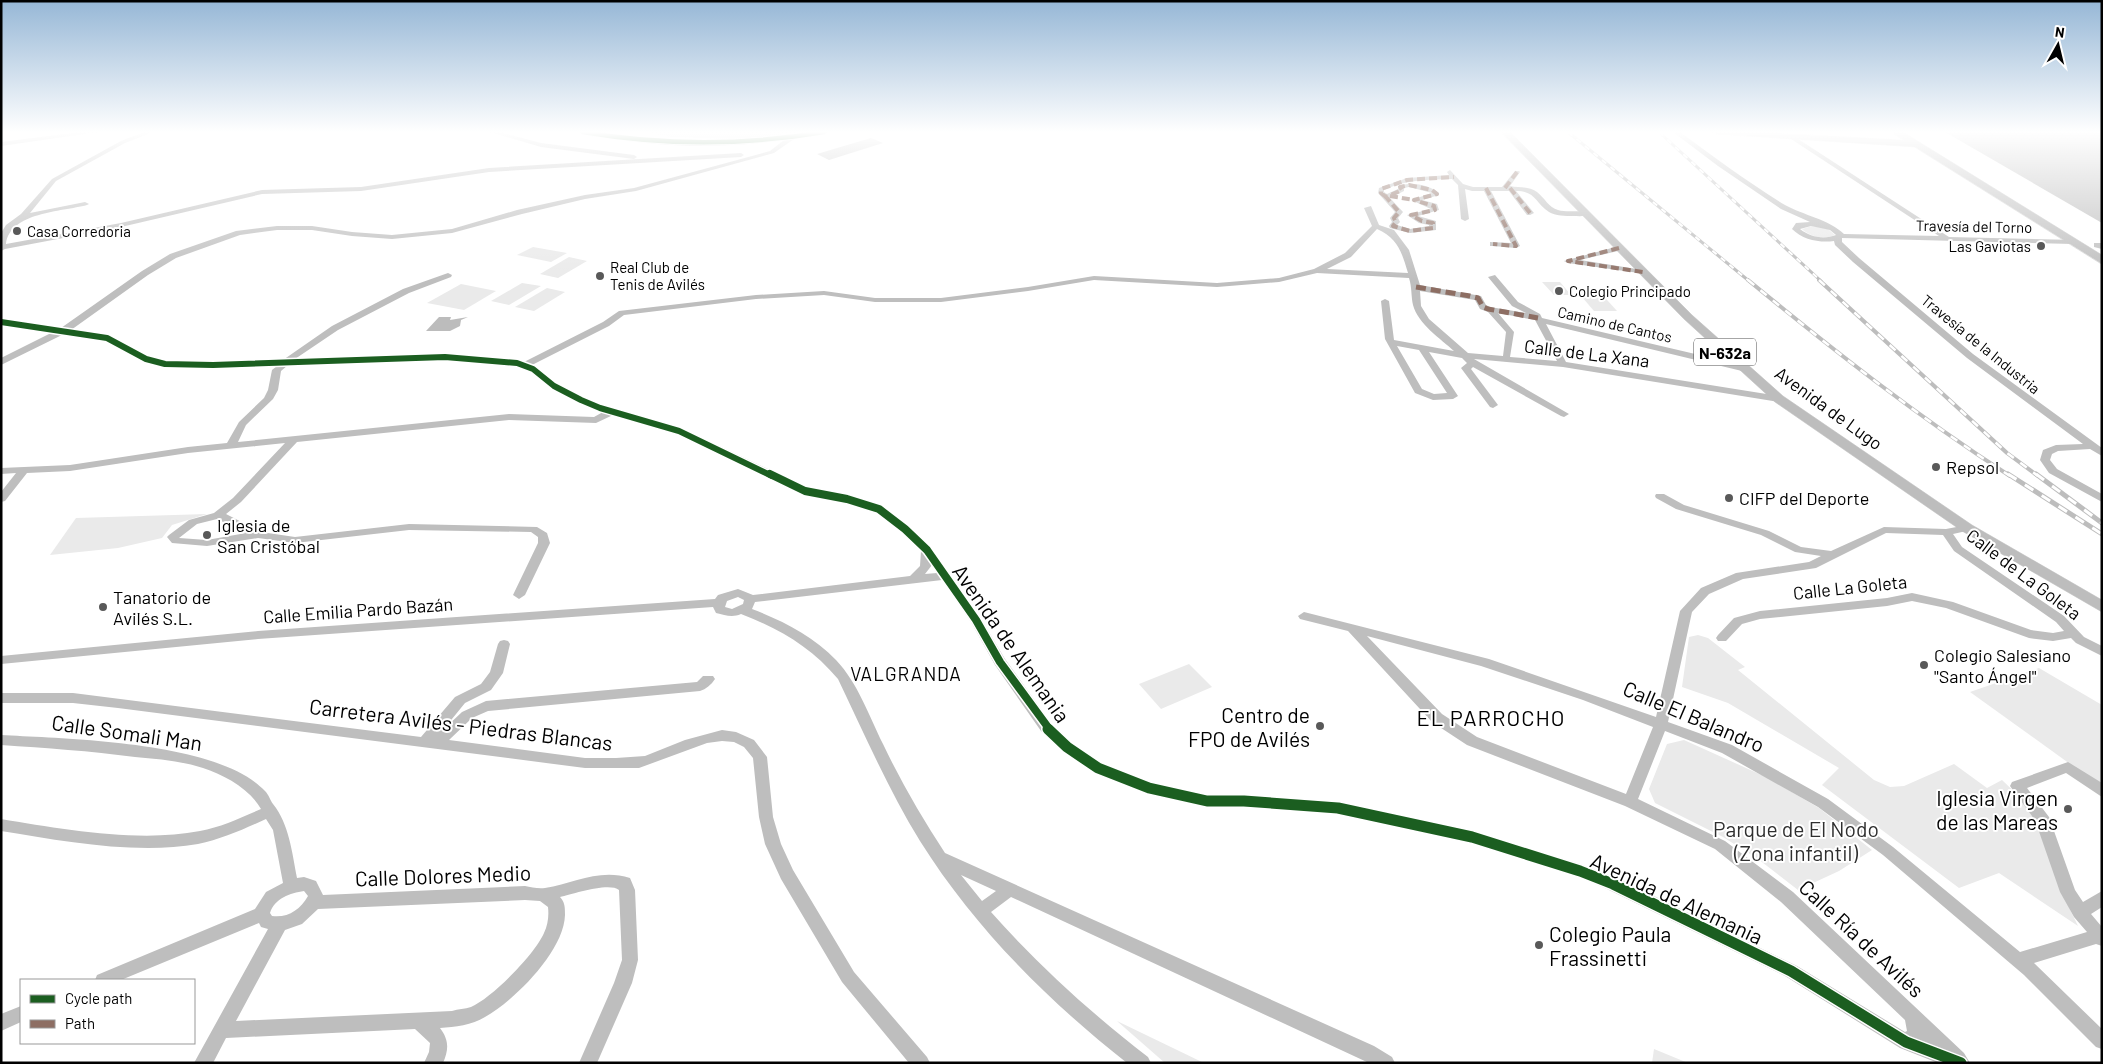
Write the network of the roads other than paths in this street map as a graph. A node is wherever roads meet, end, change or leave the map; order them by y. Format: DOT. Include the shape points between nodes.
graph roads {
  1 [pos="53,182"];
  2 [pos="411,182"];
  3 [pos="664,182"];
  4 [pos="1402,182"];
  5 [pos="1458,182"];
  6 [pos="1512,182"];
  7 [pos="1555,182"];
  8 [pos="1745,182"];
  9 [pos="1860,182"];
  10 [pos="1976,182"];
  11 [pos="1461,185"];
  12 [pos="1486,188"];
  13 [pos="1508,188"];
  14 [pos="1388,196"];
  15 [pos="1414,200"];
  16 [pos="85,204"];
  17 [pos="1784,207"];
  18 [pos="1368,208"];
  19 [pos="1530,213"];
  20 [pos="1398,214"];
  21 [pos="1586,214"];
  22 [pos="1411,216"];
  23 [pos="22,217"];
  24 [pos="1465,219"];
  25 [pos="5,226"];
  26 [pos="1376,226"];
  27 [pos="1796,226"];
  28 [pos="1829,227"];
  29 [pos="1839,237"];
  30 [pos="1874,237"];
  31 [pos="1814,238"];
  32 [pos="1949,239"];
  33 [pos="2073,242"];
  34 [pos="1493,244"];
  35 [pos="2,248"];
  36 [pos="1619,248"];
  37 [pos="1856,260"];
  38 [pos="2102,260"];
  39 [pos="1317,271"];
  40 [pos="1643,272"];
  41 [pos="448,275"];
  42 [pos="1413,276"];
  43 [pos="1492,277"];
  44 [pos="1416,287"];
  45 [pos="1385,302"];
  46 [pos="1493,310"];
  47 [pos="1539,319"];
  48 [pos="1,322"];
  49 [pos="60,331"];
  50 [pos="1391,342"];
  51 [pos="1422,348"];
  52 [pos="1507,355"];
  53 [pos="1469,360"];
  54 [pos="287,361"];
  55 [pos="1,362"];
  56 [pos="1563,364"];
  57 [pos="524,366"];
  58 [pos="1742,368"];
  59 [pos="1779,399"];
  60 [pos="1492,405"];
  61 [pos="612,411"];
  62 [pos="1564,414"];
  63 [pos="293,440"];
  64 [pos="231,445"];
  65 [pos="2097,446"];
  66 [pos="2102,453"];
  67 [pos="24,470"];
  68 [pos="1,471"];
  69 [pos="1660,496"];
  70 [pos="1,499"];
  71 [pos="2102,499"];
  72 [pos="218,515"];
  73 [pos="1966,528"];
  74 [pos="1946,532"];
  75 [pos="258,535"];
  76 [pos="927,550"];
  77 [pos="1833,556"];
  78 [pos="943,576"];
  79 [pos="915,578"];
  80 [pos="519,595"];
  81 [pos="718,603"];
  82 [pos="2097,604"];
  83 [pos="746,605"];
  84 [pos="1304,616"];
  85 [pos="1352,628"];
  86 [pos="2074,634"];
  87 [pos="1722,638"];
  88 [pos="504,644"];
  89 [pos="2102,652"];
  90 [pos="1,660"];
  91 [pos="708,680"];
  92 [pos="1,698"];
  93 [pos="1662,723"];
  94 [pos="1,740"];
  95 [pos="431,743"];
  96 [pos="2102,791"];
  97 [pos="1630,802"];
  98 [pos="271,811"];
  99 [pos="1,825"];
  100 [pos="939,857"];
  101 [pos="291,886"];
  102 [pos="1010,888"];
  103 [pos="543,895"];
  104 [pos="2102,898"];
  105 [pos="314,902"];
  106 [pos="979,912"];
  107 [pos="2080,912"];
  108 [pos="262,914"];
  109 [pos="280,924"];
  110 [pos="2100,936"];
  111 [pos="2018,960"];
  112 [pos="105,979"];
  113 [pos="20,1014"];
  114 [pos="1913,1017"];
  115 [pos="418,1021"];
  116 [pos="1,1022"];
  117 [pos="221,1030"];
  118 [pos="2102,1041"];
  119 [pos="1906,1042"];
  120 [pos="202,1063"];
  121 [pos="432,1063"];
  122 [pos="588,1063"];
  123 [pos="921,1063"];
  124 [pos="1142,1063"];
  125 [pos="1386,1063"];
  126 [pos="1961,1063"];
  1 -- 23 [label="street"];
  2 -- 35 [label="street" via="362,189 262,192 121,225"];
  3 -- 49 [label="street" via="575,199 431,235 392,237 312,228 277,228 239,234 173,256"];
  4 -- 14 [label="street" via="1381,189 1381,193"];
  5 -- 11 [label="street"];
  6 -- 13 [label="street"];
  7 -- 21 [label="main road, Avenida de Lugo / N-632a"];
  8 -- 17 [label="street, Travesía de la Industria"];
  9 -- 32 [label="street"];
  10 -- 33 [label="highway"];
  11 -- 12 [label="street"];
  11 -- 24 [label="street"];
  12 -- 13 [label="street"];
  12 -- 34 [label="street" via="1516,246"];
  13 -- 19 [label="street"];
  13 -- 21 [label="street" via="1534,192 1552,211"];
  14 -- 15 [label="street"];
  14 -- 15 [label="street" via="1409,185 1437,194"];
  14 -- 20 [label="street"];
  15 -- 22 [label="street" via="1434,206 1435,210"];
  16 -- 23 [label="street"];
  17 -- 27 [label="street, Travesía de la Industria" via="1794,218"];
  17 -- 28 [label="street, Travesía de la Industria"];
  18 -- 26 [label="street"];
  20 -- 22 [label="street"];
  20 -- 22 [label="street" via="1393,226 1410,231 1434,228 1433,223"];
  21 -- 36 [label="main road, Avenida de Lugo / N-632a"];
  23 -- 25 [label="street"];
  25 -- 35 [label="street"];
  26 -- 39 [label="street" via="1348,255"];
  26 -- 42 [label="street" via="1398,239"];
  27 -- 28 [label="street"];
  27 -- 31 [label="street, Travesía de la Industria" via="1797,231"];
  28 -- 29 [label="street, Travesía de la Industria" via="1840,234"];
  28 -- 30 [label="street, Travesía del Torno"];
  29 -- 30 [label="street, Travesía del Torno"];
  29 -- 31 [label="street"];
  29 -- 37 [label="street, Travesía de la Industria" via="1838,243"];
  30 -- 32 [label="street, Travesía del Torno"];
  31 -- 37 [label="street, Travesía de la Industria"];
  32 -- 33 [label="street, Travesía del Torno"];
  33 -- 38 [label="highway"];
  36 -- 40 [label="main road, Avenida de Lugo / N-632a"];
  36 -- 40 [label="street" via="1568,261"];
  37 -- 65 [label="street, Travesía de la Industria" via="1970,356"];
  39 -- 42 [label="street"];
  39 -- 57 [label="street" via="1279,280 1217,285 1094,278 941,300 875,300 824,293 638,310 622,313"];
  40 -- 58 [label="main road, Avenida de Lugo / N-632a"];
  41 -- 54 [label="street" via="406,291 335,328"];
  42 -- 44 [label="street"];
  43 -- 47 [label="street" via="1515,304"];
  44 -- 46 [label="street" via="1478,298 1483,307"];
  44 -- 53 [label="street" via="1418,306 1426,321"];
  45 -- 50 [label="street"];
  46 -- 47 [label="street"];
  46 -- 52 [label="street" via="1510,332"];
  47 -- 56 [label="street"];
  47 -- 58 [label="street, Camino de Cantos"];
  48 -- 49 [label="street, Avenida de Alemania"];
  49 -- 54 [label="street, Avenida de Alemania" via="107,338 146,359 165,364"];
  49 -- 55 [label="street"];
  50 -- 51 [label="street, Calle de La Xana"];
  50 -- 51 [label="street" via="1418,391 1433,397 1453,396"];
  51 -- 53 [label="street, Calle de La Xana"];
  53 -- 56 [label="street, Calle de La Xana"];
  53 -- 60 [label="street" via="1466,368"];
  53 -- 62 [label="street"];
  54 -- 57 [label="street, Avenida de Alemania" via="445,357 510,361"];
  54 -- 64 [label="street" via="277,370 268,399 242,424"];
  56 -- 59 [label="street, Calle de La Xana"];
  57 -- 61 [label="street, Avenida de Alemania" via="567,393"];
  58 -- 59 [label="main road, Avenida de Lugo / N-632a"];
  59 -- 73 [label="main road, Avenida de Lugo / N-632a"];
  61 -- 63 [label="street" via="590,421 509,417"];
  61 -- 76 [label="street, Avenida de Alemania" via="679,431 805,491 879,509"];
  63 -- 64 [label="street"];
  63 -- 72 [label="street" via="254,485"];
  64 -- 67 [label="street" via="70,468"];
  65 -- 66 [label="street, Travesía de la Industria"];
  65 -- 71 [label="street" via="2056,448 2046,452 2044,460 2053,472"];
  67 -- 68 [label="street"];
  67 -- 70 [label="street"];
  69 -- 77 [label="street" via="1680,507 1766,533 1800,550"];
  72 -- 75 [label="street"];
  72 -- 75 [label="street" via="193,522 173,537 176,541 207,543"];
  73 -- 74 [label="street, Calle de La Goleta"];
  73 -- 82 [label="main road, Avenida de Lugo / N-632a"];
  74 -- 77 [label="street" via="1884,530"];
  74 -- 86 [label="street, Calle de La Goleta" via="1958,549 2060,619"];
  75 -- 80 [label="street" via="295,540 410,527 533,529 543,535 544,543"];
  76 -- 78 [label="street, Avenida de Alemania"];
  76 -- 79 [label="street" via="926,567"];
  77 -- 93 [label="street" via="1812,565 1740,576 1705,591 1686,611"];
  78 -- 79 [label="street"];
  78 -- 119 [label="street, Avenida de Alemania" via="1046,727 1067,747 1098,768 1149,788 1207,801 1338,808 1472,837 1580,871 1614,884 1791,971"];
  79 -- 83 [label="street"];
  81 -- 83 [label="street" via="722,611 733,613"];
  81 -- 83 [label="street" via="732,593 744,594"];
  81 -- 90 [label="street, Calle Emilia Pardo Bazán" via="258,635"];
  83 -- 100 [label="street" via="815,645 831,661 843,677"];
  84 -- 85 [label="street, Calle El Balandro"];
  85 -- 93 [label="street, Calle El Balandro" via="1484,662"];
  85 -- 97 [label="street, Calle Ría de Avilés" via="1437,718 1472,741"];
  86 -- 87 [label="street, Calle La Goleta" via="2053,637 2030,634 1949,605 1912,597 1760,615 1738,621"];
  86 -- 89 [label="street, Calle de La Goleta"];
  88 -- 95 [label="street" via="496,673 486,687 460,700"];
  91 -- 95 [label="street" via="700,686 486,706 467,715"];
  92 -- 95 [label="street, Carretera Avilés - Piedras Blancas" via="73,698"];
  93 -- 97 [label="street"];
  93 -- 111 [label="street, Calle El Balandro" via="1727,749 1823,803 1888,851"];
  94 -- 98 [label="street, Calle Somali Man" via="82,745 205,763 242,780 261,796"];
  95 -- 123 [label="street, Carretera Avilés - Piedras Blancas" via="585,763 621,764 645,762 714,735 746,741 760,757 766,817 773,844 787,874 848,977"];
  96 -- 107 [label="street" via="2068,767 2016,786 2042,817 2068,892"];
  97 -- 114 [label="street, Calle Ría de Avilés" via="1720,845 1786,897"];
  98 -- 99 [label="street" via="220,832 179,839 60,835"];
  98 -- 101 [label="street, Calle Somali Man" via="280,830"];
  100 -- 102 [label="street"];
  100 -- 106 [label="street"];
  101 -- 105 [label="street" via="310,886 315,892"];
  101 -- 108 [label="street" via="269,900"];
  102 -- 106 [label="street"];
  102 -- 125 [label="street"];
  103 -- 105 [label="street, Calle Dolores Medio" via="525,893"];
  103 -- 115 [label="street, Calle Dolores Medio" via="556,903 557,920 551,938 501,996 477,1012 452,1019"];
  103 -- 122 [label="street" via="617,880 624,883 627,890 630,960"];
  104 -- 107 [label="street"];
  105 -- 109 [label="street" via="298,918"];
  106 -- 124 [label="street" via="1020,958"];
  107 -- 110 [label="street"];
  108 -- 109 [label="street" via="267,922"];
  108 -- 112 [label="street"];
  109 -- 117 [label="street"];
  110 -- 111 [label="street"];
  111 -- 118 [label="street, Calle El Balandro"];
  113 -- 116 [label="street"];
  114 -- 119 [label="street, Calle Ría de Avilés" via="1916,1034"];
  114 -- 126 [label="street, Calle Ría de Avilés"];
  115 -- 117 [label="street"];
  115 -- 121 [label="street" via="435,1032 439,1043 439,1053"];
  117 -- 120 [label="street"];
  119 -- 126 [label="street, Avenida de Alemania"];
}
